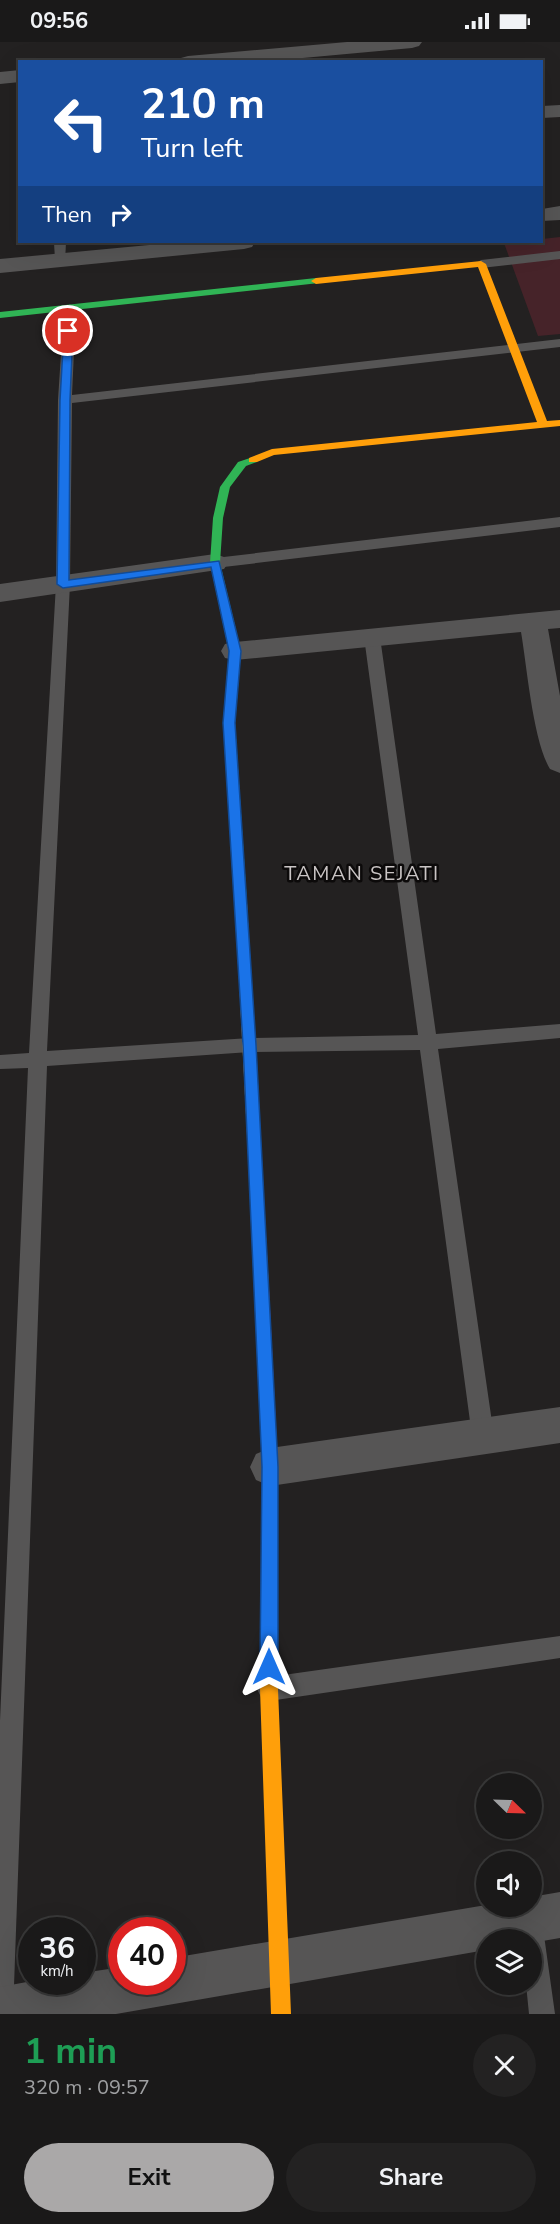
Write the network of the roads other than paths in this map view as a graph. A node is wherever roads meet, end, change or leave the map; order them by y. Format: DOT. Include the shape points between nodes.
graph roads {
  1 [pos="412,42"];
  2 [pos="210,60"];
  3 [pos="18,76"];
  4 [pos="0,78"];
  5 [pos="560,111"];
  6 [pos="543,112"];
  7 [pos="560,213"];
  8 [pos="543,215"];
  9 [pos="214,243"];
  10 [pos="184,244"];
  11 [pos="60,251"];
  12 [pos="560,255"];
  13 [pos="481,264"];
  14 [pos="0,266"];
  15 [pos="70,308"];
  16 [pos="0,315"];
  17 [pos="560,343"];
  18 [pos="515,348"];
  19 [pos="65,400"];
  20 [pos="560,423"];
  21 [pos="543,425"];
  22 [pos="560,522"];
  23 [pos="215,563"];
  24 [pos="63,584"];
  25 [pos="0,593"];
  26 [pos="546,621"];
  27 [pos="372,637"];
  28 [pos="235,651"];
  29 [pos="556,731"];
  30 [pos="560,762"];
  31 [pos="560,1031"];
  32 [pos="429,1042"];
  33 [pos="249,1045"];
  34 [pos="38,1059"];
  35 [pos="0,1062"];
  36 [pos="560,1425"];
  37 [pos="483,1436"];
  38 [pos="270,1467"];
  39 [pos="560,1647"];
  40 [pos="269,1689"];
  41 [pos="545,1918"];
  42 [pos="279,1963"];
  43 [pos="186,1978"];
  44 [pos="108,1992"];
  45 [pos="0,2011"];
  46 [pos="281,2014"];
  47 [pos="542,2014"];
  1 -- 2 [label="street"];
  3 -- 4 [label="street"];
  5 -- 6 [label="street"];
  7 -- 8 [label="street"];
  9 -- 10 [label="street"];
  10 -- 11 [label="street"];
  11 -- 14 [label="street"];
  12 -- 13 [label="lane"];
  13 -- 15 [label="street"];
  13 -- 18 [label="street"];
  15 -- 16 [label="street"];
  15 -- 19 [label="lane"];
  17 -- 18 [label="lane"];
  18 -- 19 [label="lane"];
  18 -- 21 [label="street"];
  19 -- 24 [label="lane"];
  20 -- 21 [label="street"];
  21 -- 23 [label="street" via="272,452 242,464 225,487"];
  22 -- 23 [label="lane"];
  23 -- 24 [label="street"];
  23 -- 28 [label="street"];
  24 -- 25 [label="street"];
  24 -- 34 [label="lane"];
  26 -- 27 [label="street"];
  26 -- 29 [label="street"];
  27 -- 28 [label="street"];
  27 -- 32 [label="lane"];
  28 -- 33 [label="street" via="229,723"];
  29 -- 30 [label="street"];
  31 -- 32 [label="lane"];
  32 -- 33 [label="lane"];
  32 -- 37 [label="lane"];
  33 -- 34 [label="lane"];
  33 -- 38 [label="street"];
  34 -- 35 [label="lane"];
  34 -- 45 [label="lane"];
  36 -- 37 [label="street"];
  37 -- 38 [label="street"];
  38 -- 40 [label="street"];
  39 -- 40 [label="lane"];
  40 -- 42 [label="street"];
  41 -- 42 [label="street"];
  41 -- 47 [label="lane"];
  42 -- 43 [label="street"];
  42 -- 46 [label="street"];
  44 -- 45 [label="street"];
}
